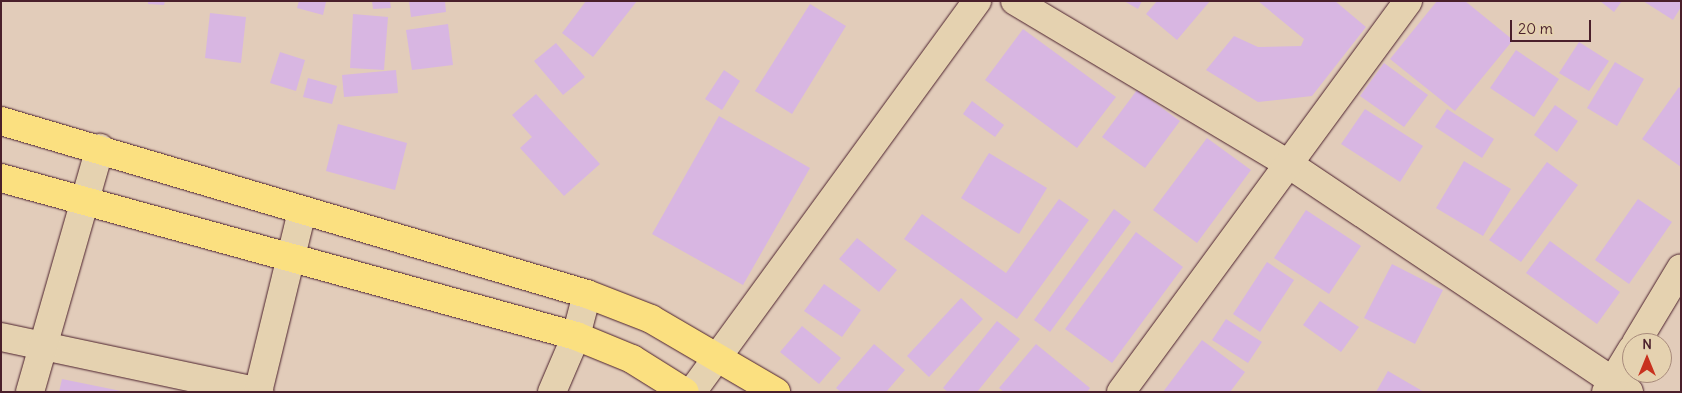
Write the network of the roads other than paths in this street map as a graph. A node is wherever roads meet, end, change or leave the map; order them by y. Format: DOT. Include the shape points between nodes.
graph roads {
  1 [pos="977,1"];
  2 [pos="1015,1"];
  3 [pos="1408,1"];
  4 [pos="1,121"];
  5 [pos="100,148"];
  6 [pos="1290,165"];
  7 [pos="1,178"];
  8 [pos="83,201"];
  9 [pos="302,211"];
  10 [pos="292,256"];
  11 [pos="1681,268"];
  12 [pos="587,294"];
  13 [pos="1642,333"];
  14 [pos="576,336"];
  15 [pos="1,337"];
  16 [pos="42,345"];
  17 [pos="719,358"];
  18 [pos="1622,373"];
  19 [pos="163,382"];
  20 [pos="1616,388"];
  21 [pos="30,392"];
  22 [pos="259,392"];
  23 [pos="552,392"];
  24 [pos="685,392"];
  25 [pos="692,392"];
  26 [pos="776,392"];
  27 [pos="1121,392"];
  1 -- 17 [label="street"];
  2 -- 6 [label="street"];
  3 -- 6 [label="street"];
  4 -- 5 [label="main road"];
  5 -- 8 [label="street"];
  5 -- 9 [label="main road"];
  6 -- 20 [label="street"];
  6 -- 27 [label="street"];
  7 -- 8 [label="main road"];
  8 -- 10 [label="main road"];
  8 -- 16 [label="street"];
  9 -- 10 [label="street"];
  9 -- 12 [label="main road"];
  10 -- 14 [label="main road"];
  10 -- 22 [label="street"];
  11 -- 13 [label="street"];
  12 -- 14 [label="street"];
  12 -- 17 [label="main road" via="651,319"];
  14 -- 23 [label="street"];
  14 -- 24 [label="main road" via="632,359"];
  15 -- 16 [label="street"];
  16 -- 19 [label="street"];
  16 -- 21 [label="street"];
  17 -- 25 [label="street"];
  17 -- 26 [label="main road"];
  18 -- 20 [label="street"];
  19 -- 22 [label="street"];
}
